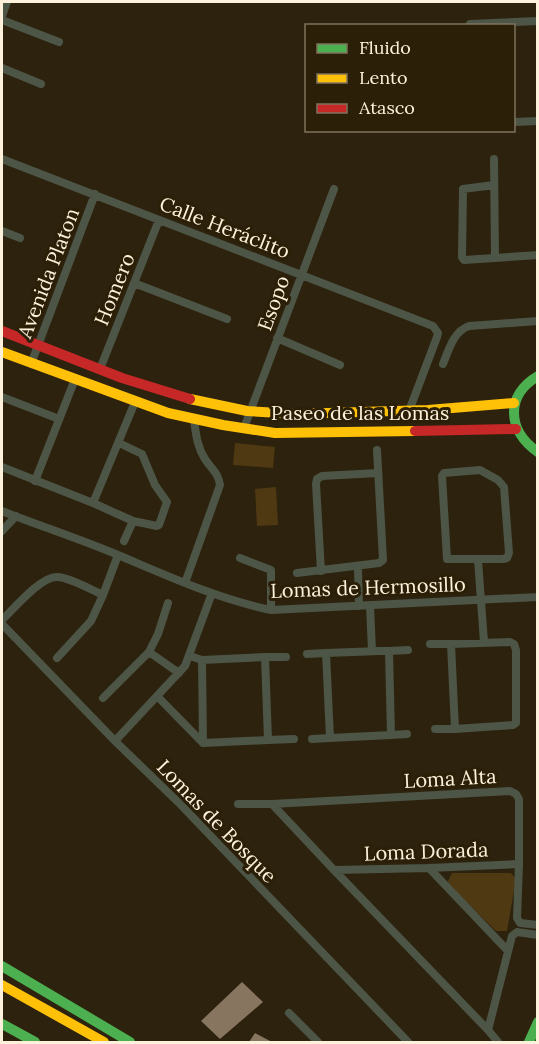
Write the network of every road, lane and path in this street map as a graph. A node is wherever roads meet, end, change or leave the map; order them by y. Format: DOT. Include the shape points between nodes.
graph roads {
  1 [pos="7,2"];
  2 [pos="2,18"];
  3 [pos="537,21"];
  4 [pos="470,24"];
  5 [pos="59,42"];
  6 [pos="2,68"];
  7 [pos="41,84"];
  8 [pos="537,121"];
  9 [pos="515,122"];
  10 [pos="2,159"];
  11 [pos="494,159"];
  12 [pos="494,185"];
  13 [pos="334,189"];
  14 [pos="95,194"];
  15 [pos="159,220"];
  16 [pos="2,231"];
  17 [pos="20,238"];
  18 [pos="537,255"];
  19 [pos="495,258"];
  20 [pos="301,273"];
  21 [pos="134,284"];
  22 [pos="227,319"];
  23 [pos="537,322"];
  24 [pos="2,331"];
  25 [pos="277,338"];
  26 [pos="38,346"];
  27 [pos="2,352"];
  28 [pos="443,363"];
  29 [pos="31,364"];
  30 [pos="340,365"];
  31 [pos="100,369"];
  32 [pos="537,376"];
  33 [pos="75,379"];
  34 [pos="2,397"];
  35 [pos="135,402"];
  36 [pos="514,403"];
  37 [pos="249,411"];
  38 [pos="409,411"];
  39 [pos="391,412"];
  40 [pos="59,419"];
  41 [pos="194,420"];
  42 [pos="244,428"];
  43 [pos="516,429"];
  44 [pos="393,431"];
  45 [pos="118,443"];
  46 [pos="377,450"];
  47 [pos="537,452"];
  48 [pos="2,467"];
  49 [pos="378,473"];
  50 [pos="35,481"];
  51 [pos="93,503"];
  52 [pos="2,511"];
  53 [pos="16,516"];
  54 [pos="133,520"];
  55 [pos="2,531"];
  56 [pos="124,541"];
  57 [pos="118,555"];
  58 [pos="240,558"];
  59 [pos="478,560"];
  60 [pos="358,567"];
  61 [pos="321,571"];
  62 [pos="297,573"];
  63 [pos="185,583"];
  64 [pos="212,592"];
  65 [pos="104,595"];
  66 [pos="537,597"];
  67 [pos="481,599"];
  68 [pos="168,603"];
  69 [pos="359,606"];
  70 [pos="370,606"];
  71 [pos="271,610"];
  72 [pos="2,622"];
  73 [pos="484,642"];
  74 [pos="430,644"];
  75 [pos="451,644"];
  76 [pos="408,650"];
  77 [pos="372,651"];
  78 [pos="390,651"];
  79 [pos="149,652"];
  80 [pos="326,653"];
  81 [pos="308,654"];
  82 [pos="190,656"];
  83 [pos="265,657"];
  84 [pos="286,657"];
  85 [pos="57,658"];
  86 [pos="202,660"];
  87 [pos="179,674"];
  88 [pos="158,697"];
  89 [pos="103,698"];
  90 [pos="435,729"];
  91 [pos="455,729"];
  92 [pos="407,734"];
  93 [pos="391,735"];
  94 [pos="330,738"];
  95 [pos="294,739"];
  96 [pos="312,739"];
  97 [pos="268,740"];
  98 [pos="115,741"];
  99 [pos="203,743"];
  100 [pos="238,804"];
  101 [pos="272,804"];
  102 [pos="519,864"];
  103 [pos="429,868"];
  104 [pos="333,870"];
  105 [pos="537,925"];
  106 [pos="537,935"];
  107 [pos="508,951"];
  108 [pos="3,966"];
  109 [pos="2,985"];
  110 [pos="289,1013"];
  111 [pos="537,1022"];
  112 [pos="2,1024"];
  113 [pos="488,1030"];
  114 [pos="35,1042"];
  115 [pos="104,1042"];
  116 [pos="130,1042"];
  117 [pos="318,1042"];
  118 [pos="408,1042"];
  119 [pos="498,1042"];
  120 [pos="529,1042"];
  1 -- 2 [label="street"];
  2 -- 5 [label="street"];
  3 -- 4 [label="street"];
  6 -- 7 [label="street"];
  8 -- 9 [label="street"];
  10 -- 14 [label="street, Calle Heráclito"];
  11 -- 12 [label="street"];
  12 -- 19 [label="street"];
  12 -- 19 [label="street" via="463,189 462,256 468,261"];
  13 -- 20 [label="street, Esopo"];
  14 -- 15 [label="street, Calle Heráclito"];
  14 -- 26 [label="street, Avenida Platon"];
  15 -- 20 [label="street, Calle Heráclito"];
  15 -- 21 [label="street, Homero"];
  16 -- 17 [label="street"];
  18 -- 19 [label="street"];
  20 -- 25 [label="street, Esopo"];
  20 -- 38 [label="street, Calle Heráclito" via="436,329 437,337"];
  21 -- 22 [label="street"];
  21 -- 31 [label="street, Homero"];
  23 -- 28 [label="street" via="462,328"];
  24 -- 26 [label="main road, Paseo de las Lomas"];
  25 -- 30 [label="street"];
  25 -- 37 [label="street, Esopo"];
  26 -- 29 [label="street, Avenida Platon"];
  26 -- 31 [label="main road, Paseo de las Lomas"];
  27 -- 29 [label="main road, Paseo de las Lomas"];
  29 -- 33 [label="main road, Paseo de las Lomas"];
  31 -- 37 [label="main road, Paseo de las Lomas" via="174,396"];
  32 -- 36 [label="main road" via="521,389"];
  33 -- 35 [label="main road, Paseo de las Lomas"];
  33 -- 40 [label="street"];
  34 -- 40 [label="street"];
  35 -- 41 [label="main road, Paseo de las Lomas"];
  35 -- 45 [label="street"];
  36 -- 38 [label="main road, Paseo de las Lomas"];
  36 -- 43 [label="main road"];
  37 -- 39 [label="main road, Paseo de las Lomas"];
  37 -- 42 [label="street, Esopo"];
  38 -- 39 [label="main road, Paseo de las Lomas"];
  39 -- 44 [label="main road"];
  40 -- 50 [label="street"];
  41 -- 42 [label="main road, Paseo de las Lomas"];
  41 -- 63 [label="street" via="198,446 218,475 220,485"];
  42 -- 44 [label="main road, Paseo de las Lomas" via="295,433"];
  43 -- 44 [label="main road, Paseo de las Lomas"];
  43 -- 47 [label="main road" via="523,442"];
  45 -- 51 [label="street"];
  45 -- 54 [label="street" via="142,454 167,502 159,525"];
  46 -- 49 [label="street"];
  48 -- 50 [label="street"];
  49 -- 60 [label="street" via="383,560"];
  49 -- 61 [label="street" via="317,478"];
  50 -- 51 [label="street"];
  51 -- 54 [label="street"];
  52 -- 53 [label="street, Lomas de Hermosillo"];
  53 -- 55 [label="street"];
  53 -- 57 [label="street, Lomas de Hermosillo"];
  54 -- 56 [label="street"];
  57 -- 63 [label="street, Lomas de Hermosillo"];
  57 -- 65 [label="street"];
  58 -- 71 [label="street" via="271,570"];
  59 -- 59 [label="street" via="447,559 444,473 480,470 504,487 509,553 503,559"];
  59 -- 67 [label="street"];
  60 -- 61 [label="street"];
  60 -- 69 [label="street"];
  61 -- 62 [label="street"];
  63 -- 64 [label="street, Lomas de Hermosillo"];
  64 -- 71 [label="street, Lomas de Hermosillo"];
  64 -- 82 [label="street"];
  65 -- 72 [label="street" via="63,578 52,578 36,587"];
  65 -- 85 [label="street" via="91,621"];
  66 -- 67 [label="street, Lomas de Hermosillo"];
  67 -- 70 [label="street, Lomas de Hermosillo"];
  67 -- 73 [label="street"];
  68 -- 79 [label="street"];
  69 -- 70 [label="street, Lomas de Hermosillo"];
  69 -- 71 [label="street, Lomas de Hermosillo"];
  70 -- 77 [label="street"];
  72 -- 98 [label="street, Lomas de Bosque"];
  73 -- 75 [label="street"];
  73 -- 91 [label="street" via="514,644 516,723"];
  74 -- 75 [label="street"];
  75 -- 91 [label="street"];
  76 -- 78 [label="street"];
  77 -- 78 [label="street"];
  77 -- 80 [label="street"];
  78 -- 93 [label="street"];
  79 -- 87 [label="street"];
  79 -- 89 [label="street"];
  80 -- 81 [label="street"];
  80 -- 94 [label="street"];
  82 -- 86 [label="street"];
  82 -- 87 [label="street"];
  83 -- 84 [label="street"];
  83 -- 86 [label="street"];
  83 -- 97 [label="street"];
  86 -- 99 [label="street"];
  87 -- 88 [label="street"];
  88 -- 98 [label="street"];
  88 -- 99 [label="street"];
  90 -- 91 [label="street"];
  92 -- 93 [label="street"];
  93 -- 94 [label="street"];
  94 -- 96 [label="street"];
  95 -- 97 [label="street"];
  97 -- 99 [label="street"];
  98 -- 118 [label="street, Lomas de Bosque"];
  100 -- 101 [label="street, Loma Alta"];
  101 -- 102 [label="street, Loma Alta" via="510,791 519,799"];
  101 -- 104 [label="street"];
  102 -- 103 [label="street, Loma Dorada"];
  102 -- 105 [label="street, Loma Alta" via="517,918 520,923"];
  103 -- 104 [label="street, Loma Dorada"];
  103 -- 107 [label="street"];
  104 -- 113 [label="street"];
  106 -- 107 [label="street" via="514,933"];
  107 -- 113 [label="street"];
  108 -- 116 [label="main road"];
  109 -- 115 [label="main road"];
  110 -- 117 [label="street"];
  111 -- 120 [label="main road"];
  112 -- 114 [label="main road"];
  113 -- 119 [label="street"];
}
